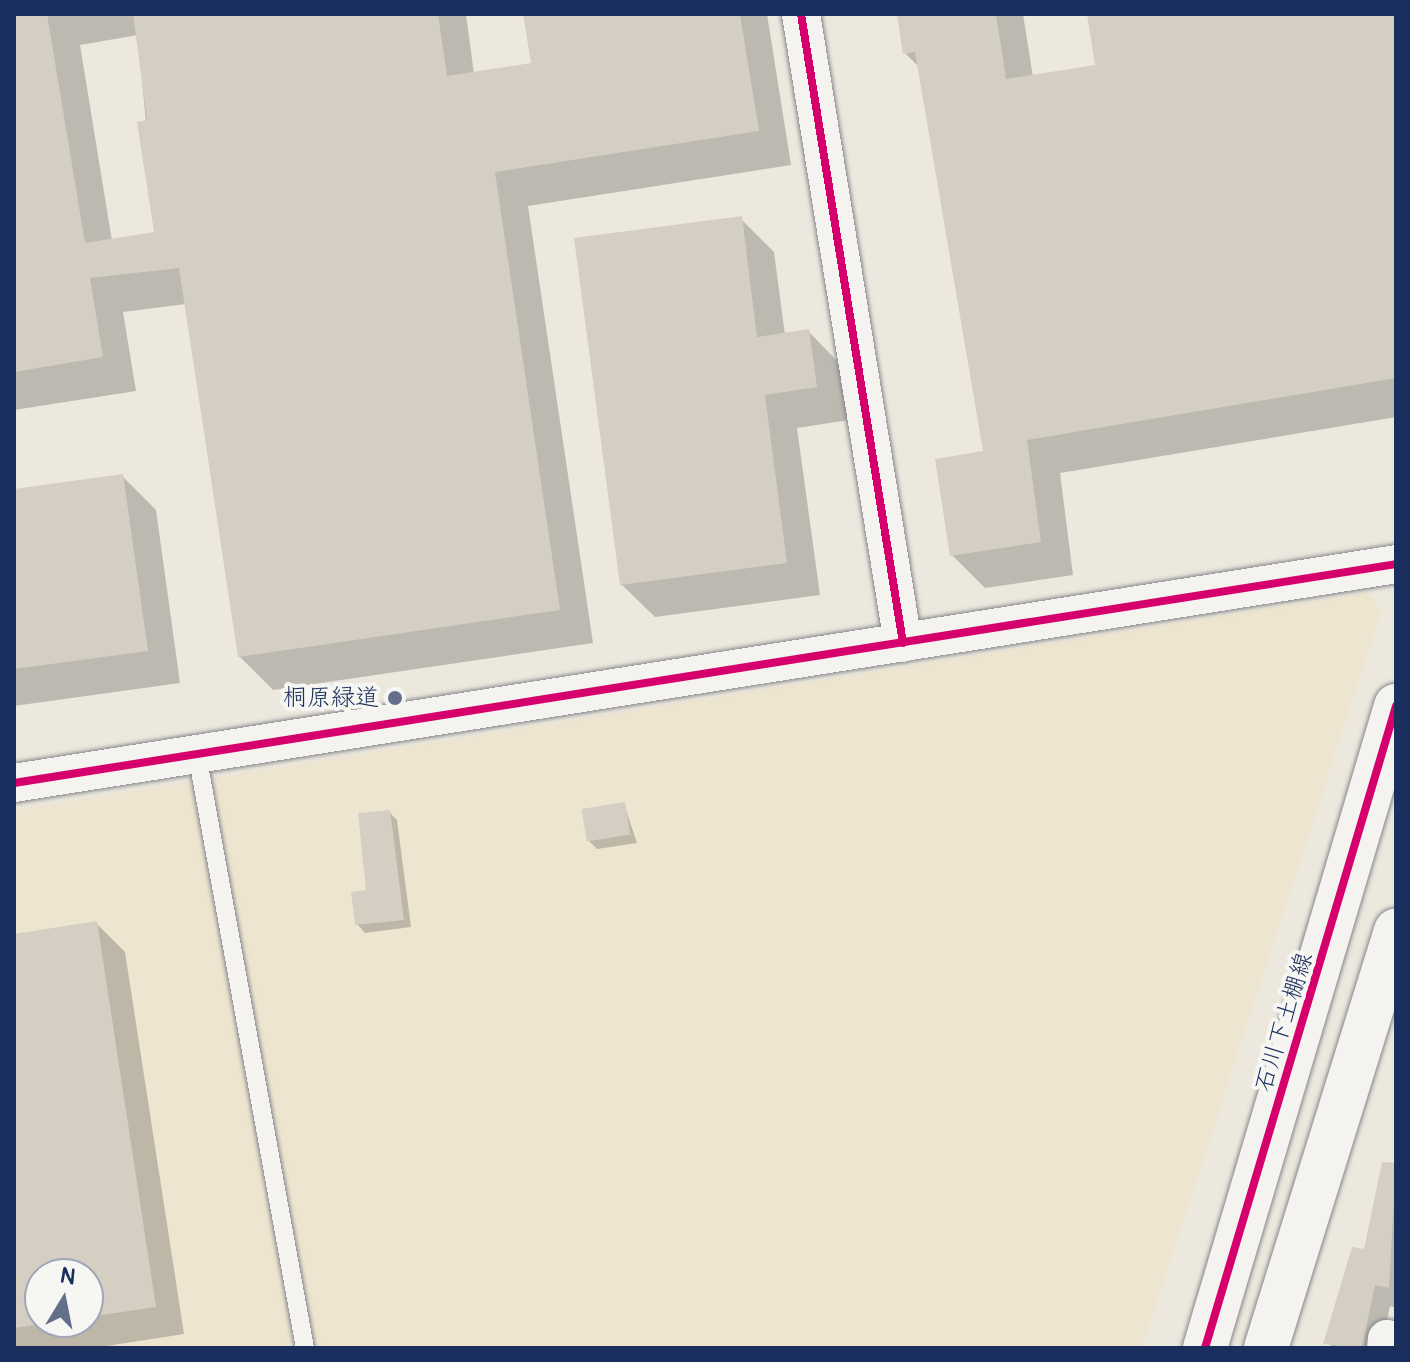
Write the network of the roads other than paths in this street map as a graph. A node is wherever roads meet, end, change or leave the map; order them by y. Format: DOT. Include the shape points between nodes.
graph roads {
  1 [pos="801,14"];
  2 [pos="1396,564"];
  3 [pos="903,643"];
  4 [pos="1396,706"];
  5 [pos="197,754"];
  6 [pos="14,783"];
  7 [pos="1396,931"];
  8 [pos="1396,1341"];
  9 [pos="305,1348"];
  10 [pos="1205,1348"];
  11 [pos="1266,1348"];
  12 [pos="1386,1348"];
  1 -- 3 [label="street"];
  2 -- 3 [label="street"];
  3 -- 5 [label="street"];
  4 -- 10 [label="street, 石川下土棚線"];
  5 -- 6 [label="street"];
  5 -- 9 [label="lane"];
  7 -- 11 [label="street"];
  8 -- 12 [label="street" via="1387,1339"];
}
